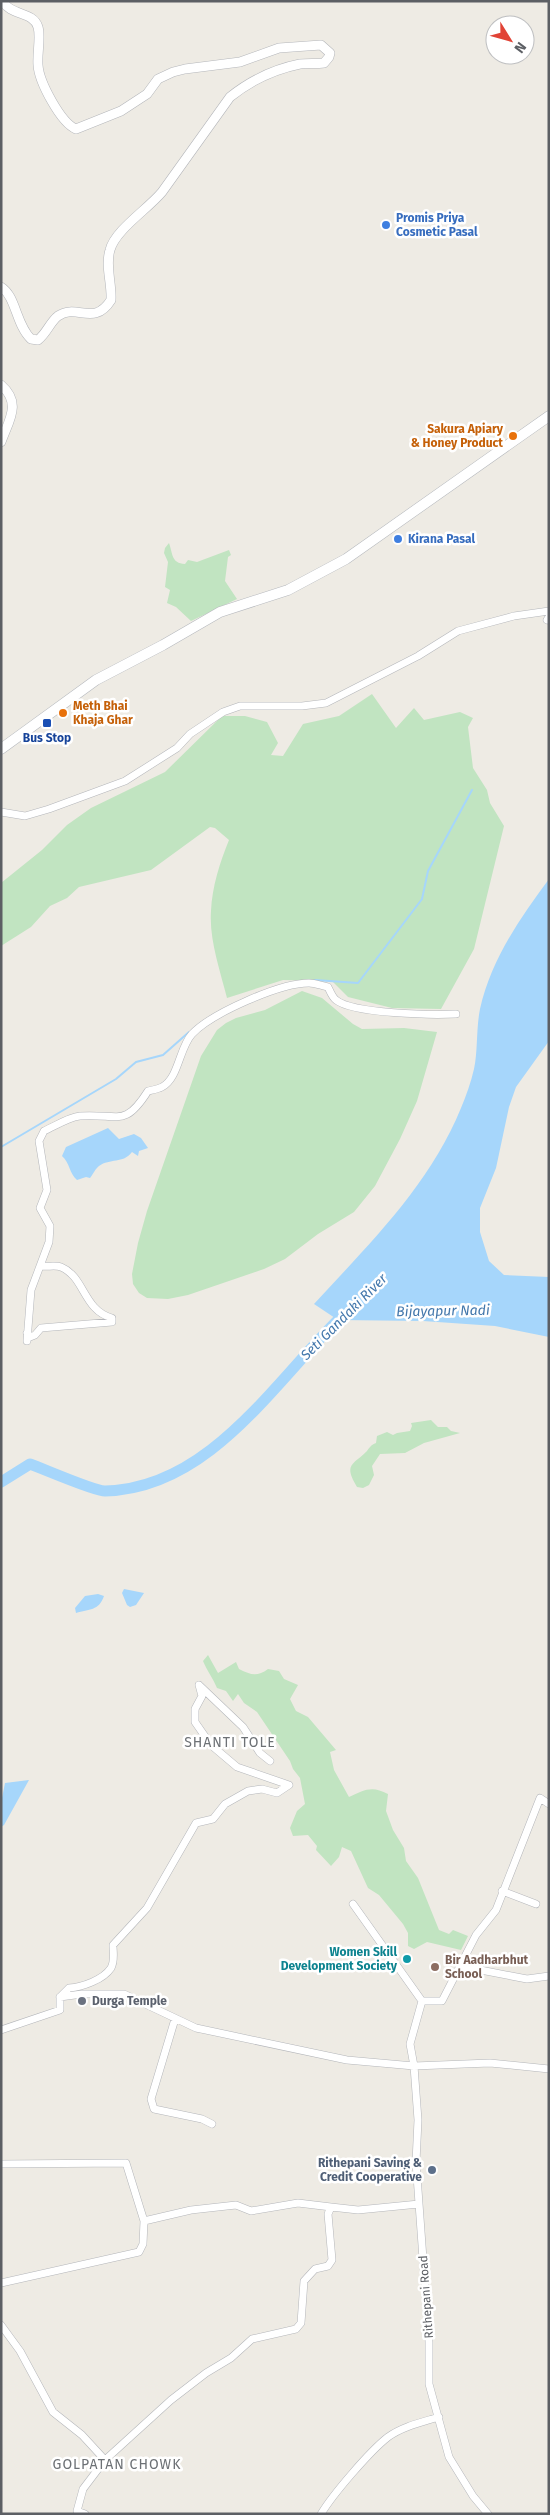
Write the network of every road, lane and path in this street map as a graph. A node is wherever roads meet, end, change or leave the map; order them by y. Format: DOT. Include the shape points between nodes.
graph roads {
  1 [pos="2,1"];
  2 [pos="1,287"];
  3 [pos="1,385"];
  4 [pos="549,416"];
  5 [pos="1,442"];
  6 [pos="549,610"];
  7 [pos="1,748"];
  8 [pos="1,812"];
  9 [pos="456,1014"];
  10 [pos="42,1266"];
  11 [pos="27,1333"];
  12 [pos="27,1341"];
  13 [pos="270,1761"];
  14 [pos="549,1804"];
  15 [pos="502,1891"];
  16 [pos="353,1904"];
  17 [pos="536,1904"];
  18 [pos="460,1966"];
  19 [pos="549,1976"];
  20 [pos="60,1997"];
  21 [pos="422,2001"];
  22 [pos="175,2019"];
  23 [pos="1,2030"];
  24 [pos="414,2066"];
  25 [pos="549,2069"];
  26 [pos="212,2124"];
  27 [pos="1,2164"];
  28 [pos="419,2204"];
  29 [pos="331,2207"];
  30 [pos="144,2221"];
  31 [pos="1,2282"];
  32 [pos="1,2325"];
  33 [pos="439,2417"];
  34 [pos="105,2460"];
  35 [pos="75,2512"];
  36 [pos="85,2514"];
  37 [pos="321,2514"];
  38 [pos="488,2514"];
  1 -- 2 [label="street" via="8,9 35,21 40,76 63,119 76,129 121,111 147,94 158,79 185,69 240,62 296,45 321,45 330,57 324,63 282,69 244,86 230,97 162,192 119,235 110,249 111,300 102,312 66,312 57,317 38,340 31,339 15,312 12,298"];
  3 -- 5 [label="street" via="13,400 13,408"];
  4 -- 7 [label="main road" via="346,559 288,590 220,612 96,680"];
  6 -- 8 [label="street" via="458,631 418,656 326,703 240,706 223,712 190,734 177,748 125,781 25,816"];
  9 -- 10 [label="street" via="402,1015 345,1006 335,1000 328,987 310,983 288,986 233,1006 208,1021 191,1035 172,1075 163,1086 148,1091 136,1110 124,1116 78,1116 44,1130 39,1141 48,1190 40,1208 50,1226"];
  10 -- 11 [label="street" via="31,1290"];
  10 -- 11 [label="street" via="60,1266 76,1279 92,1306 101,1315 112,1318 112,1322 41,1328 30,1337"];
  11 -- 12 [label="street"];
  13 -- 20 [label="street" via="260,1754 243,1727 199,1685 202,1696 195,1709 195,1722 211,1745 237,1766 288,1785 277,1793 262,1789 248,1791 225,1804 213,1819 196,1823 146,1908 112,1944 111,1968 98,1979 78,1988 69,1988"];
  14 -- 15 [label="street" via="540,1798"];
  15 -- 17 [label="street"];
  15 -- 18 [label="street" via="496,1910 476,1935"];
  16 -- 21 [label="street"];
  18 -- 19 [label="street" via="527,1979"];
  18 -- 21 [label="street" via="442,2001"];
  20 -- 22 [label="street" via="124,1994"];
  20 -- 23 [label="street" via="60,2010"];
  21 -- 24 [label="street, Rithepani Road" via="410,2044"];
  22 -- 24 [label="street" via="215,2033 347,2060"];
  22 -- 26 [label="street" via="151,2100 154,2109"];
  24 -- 25 [label="street" via="490,2063"];
  24 -- 28 [label="street, Rithepani Road"];
  27 -- 30 [label="street" via="126,2163"];
  28 -- 29 [label="street" via="358,2210"];
  28 -- 33 [label="street, Rithepani Road" via="429,2384"];
  29 -- 30 [label="street" via="298,2203 251,2210 236,2205 190,2210"];
  29 -- 34 [label="street" via="328,2214 332,2260 328,2266 315,2269 304,2282 301,2323 296,2328 252,2340 171,2400"];
  30 -- 31 [label="street" via="140,2252"];
  32 -- 34 [label="street" via="20,2351 52,2412 82,2435"];
  33 -- 37 [label="street" via="388,2437 343,2483"];
  33 -- 38 [label="street, Rithepani Road" via="448,2457"];
  34 -- 35 [label="street" via="83,2490"];
  35 -- 36 [label="street"];
}
